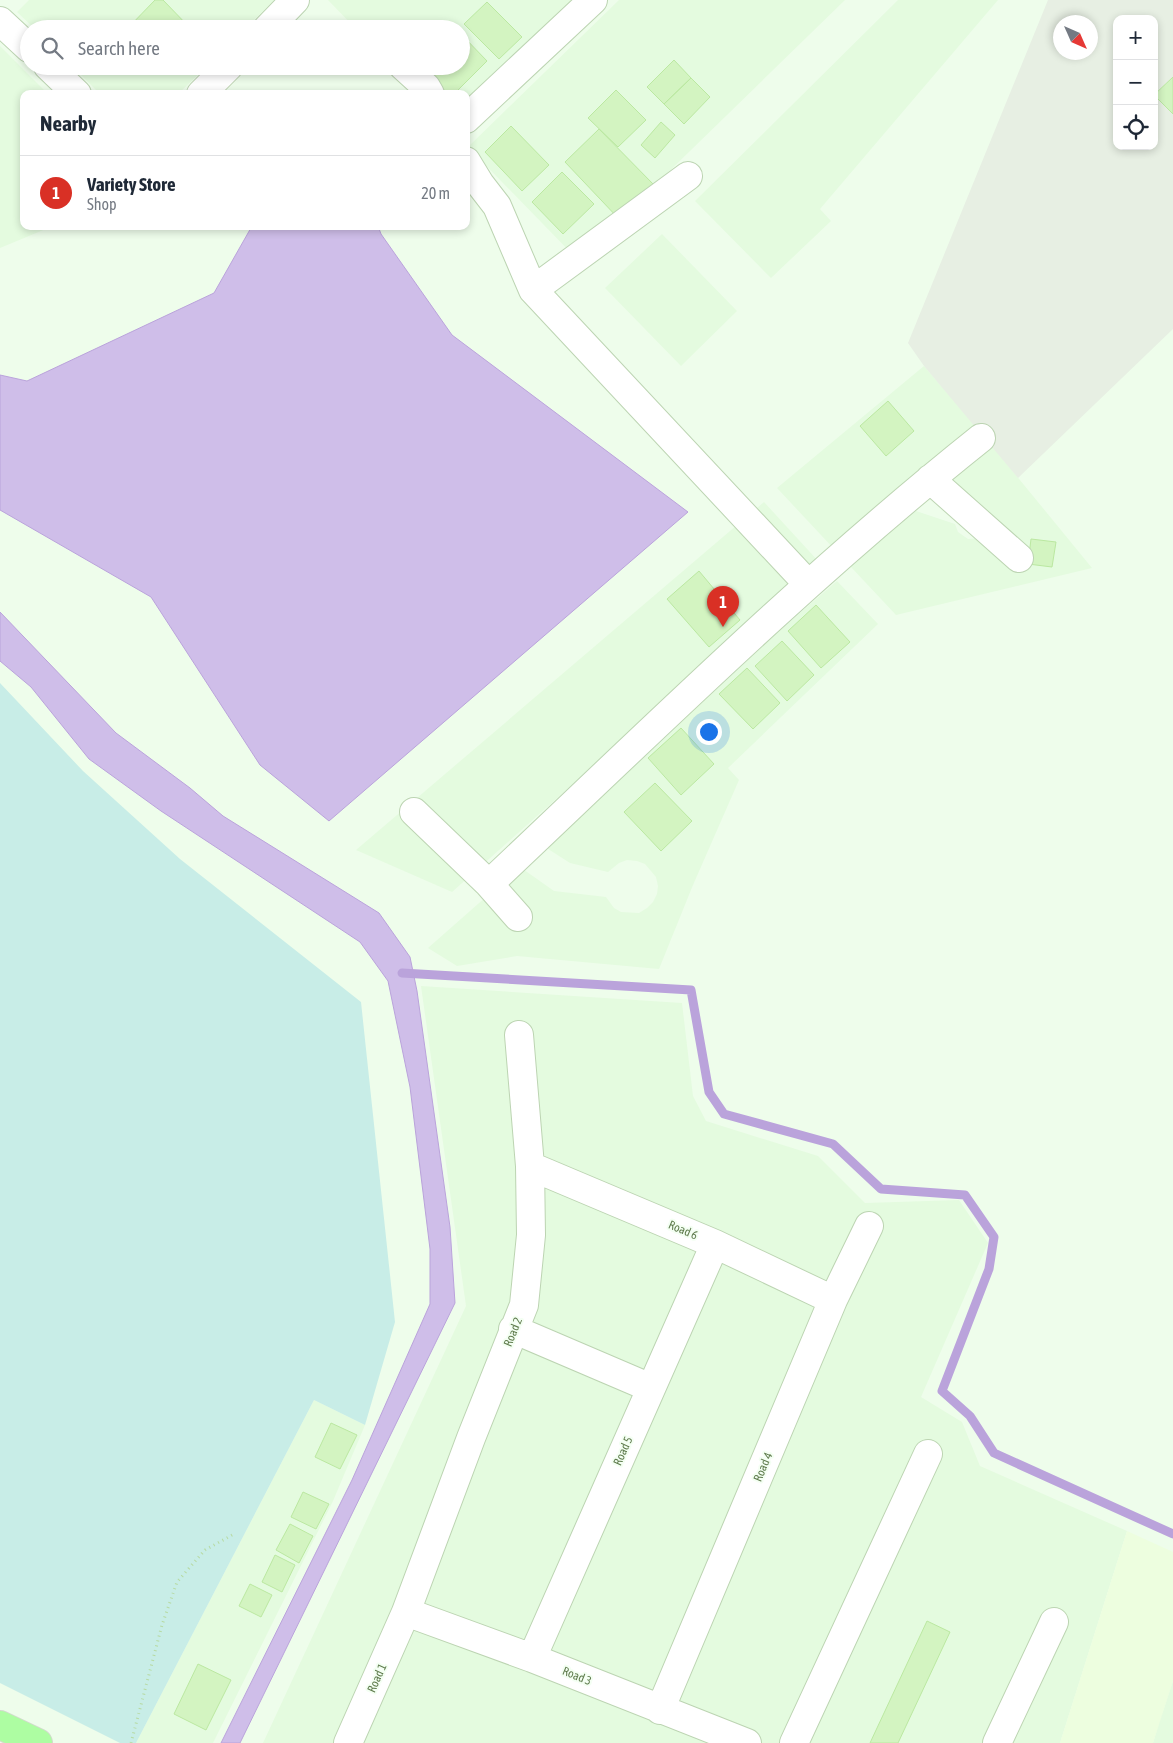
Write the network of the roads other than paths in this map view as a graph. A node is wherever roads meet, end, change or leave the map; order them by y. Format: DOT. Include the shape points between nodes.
graph roads {
  1 [pos="8,0"];
  2 [pos="295,0"];
  3 [pos="592,0"];
  4 [pos="0,8"];
  5 [pos="276,20"];
  6 [pos="0,21"];
  7 [pos="20,40"];
  8 [pos="57,75"];
  9 [pos="220,75"];
  10 [pos="413,75"];
  11 [pos="73,90"];
  12 [pos="205,90"];
  13 [pos="428,90"];
  14 [pos="470,116"];
  15 [pos="470,167"];
  16 [pos="688,176"];
  17 [pos="533,290"];
  18 [pos="982,438"];
  19 [pos="930,479"];
  20 [pos="1018,558"];
  21 [pos="808,584"];
  22 [pos="414,812"];
  23 [pos="489,884"];
  24 [pos="518,917"];
  25 [pos="520,1035"];
  26 [pos="530,1166"];
  27 [pos="870,1226"];
  28 [pos="715,1244"];
  29 [pos="833,1300"];
  30 [pos="513,1330"];
  31 [pos="651,1388"];
  32 [pos="928,1454"];
  33 [pos="406,1612"];
  34 [pos="1054,1622"];
  35 [pos="532,1658"];
  36 [pos="660,1710"];
  37 [pos="0,1725"];
  38 [pos="38,1743"];
  39 [pos="348,1743"];
  40 [pos="747,1743"];
  41 [pos="794,1743"];
  42 [pos="997,1743"];
  1 -- 4 [label="street"];
  2 -- 5 [label="street"];
  3 -- 14 [label="street"];
  6 -- 7 [label="street"];
  8 -- 11 [label="street"];
  9 -- 12 [label="street"];
  10 -- 13 [label="street"];
  15 -- 17 [label="street" via="497,206"];
  16 -- 17 [label="street"];
  17 -- 21 [label="street"];
  18 -- 19 [label="street"];
  19 -- 20 [label="street"];
  19 -- 21 [label="street"];
  21 -- 23 [label="street"];
  22 -- 23 [label="street"];
  23 -- 24 [label="street"];
  25 -- 26 [label="street, Road 2"];
  26 -- 28 [label="street, Road 6"];
  26 -- 30 [label="street, Road 2" via="531,1234 524,1304"];
  27 -- 29 [label="street, Road 4"];
  28 -- 29 [label="street, Road 6"];
  28 -- 31 [label="street, Road 5"];
  29 -- 36 [label="street, Road 4"];
  30 -- 31 [label="street"];
  30 -- 33 [label="street, Road 2"];
  31 -- 35 [label="street, Road 5"];
  32 -- 41 [label="street"];
  33 -- 35 [label="street, Road 3"];
  33 -- 39 [label="street, Road 1"];
  34 -- 42 [label="street"];
  35 -- 36 [label="street, Road 3"];
  36 -- 40 [label="street, Road 3"];
  37 -- 38 [label="main road"];
}
